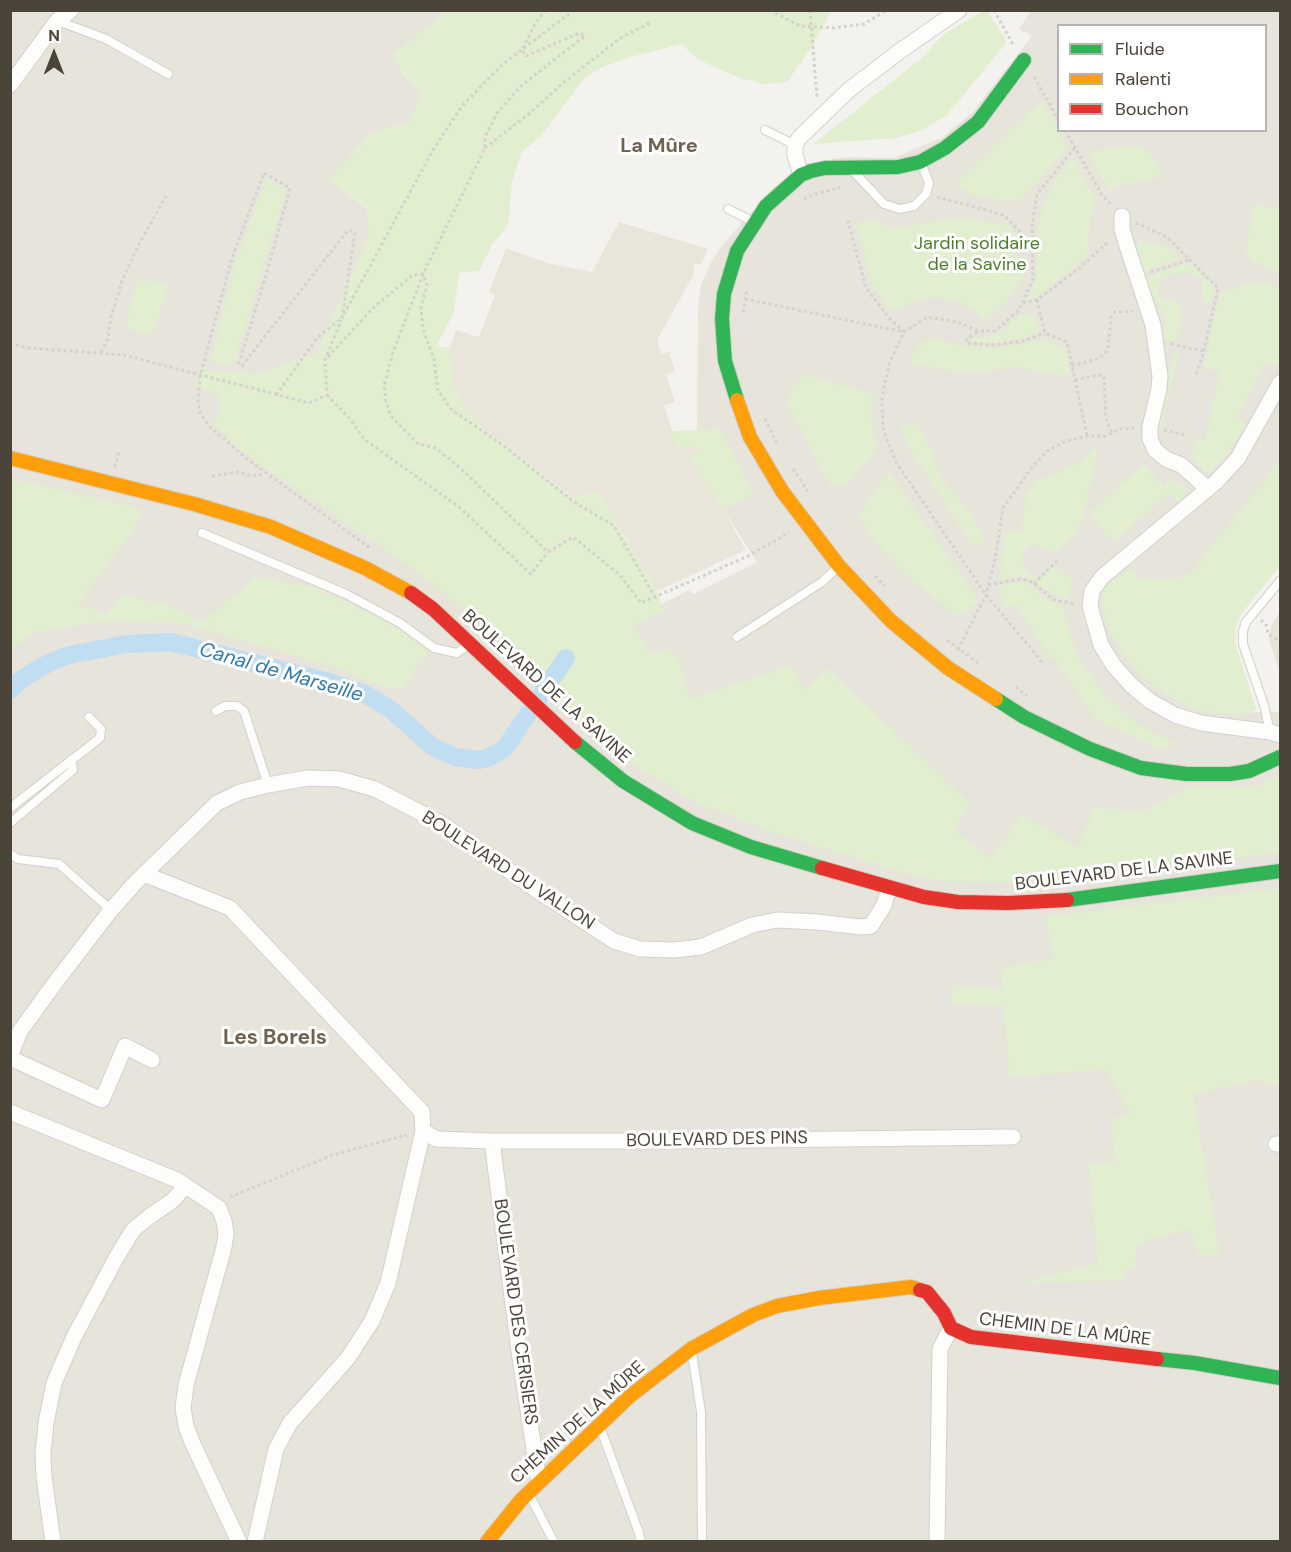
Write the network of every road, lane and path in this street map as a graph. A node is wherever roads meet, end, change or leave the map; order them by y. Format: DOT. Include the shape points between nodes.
graph roads {
  1 [pos="71,10"];
  2 [pos="546,10"];
  3 [pos="574,10"];
  4 [pos="770,10"];
  5 [pos="810,10"];
  6 [pos="886,10"];
  7 [pos="959,10"];
  8 [pos="994,10"];
  9 [pos="57,21"];
  10 [pos="650,23"];
  11 [pos="810,27"];
  12 [pos="1012,44"];
  13 [pos="522,50"];
  14 [pos="1024,60"];
  15 [pos="168,75"];
  16 [pos="10,86"];
  17 [pos="1046,97"];
  18 [pos="1057,116"];
  19 [pos="819,119"];
  20 [pos="765,130"];
  21 [pos="1066,132"];
  22 [pos="795,145"];
  23 [pos="485,148"];
  24 [pos="1075,148"];
  25 [pos="920,162"];
  26 [pos="850,168"];
  27 [pos="801,175"];
  28 [pos="842,188"];
  29 [pos="926,194"];
  30 [pos="166,196"];
  31 [pos="799,202"];
  32 [pos="728,209"];
  33 [pos="1122,216"];
  34 [pos="848,221"];
  35 [pos="754,222"];
  36 [pos="1123,232"];
  37 [pos="1032,244"];
  38 [pos="1189,260"];
  39 [pos="423,274"];
  40 [pos="1137,276"];
  41 [pos="747,288"];
  42 [pos="745,299"];
  43 [pos="1037,300"];
  44 [pos="1022,303"];
  45 [pos="1148,310"];
  46 [pos="342,318"];
  47 [pos="742,322"];
  48 [pos="978,331"];
  49 [pos="904,332"];
  50 [pos="1046,333"];
  51 [pos="10,344"];
  52 [pos="1175,345"];
  53 [pos="1204,351"];
  54 [pos="101,352"];
  55 [pos="325,360"];
  56 [pos="1072,366"];
  57 [pos="1196,375"];
  58 [pos="200,376"];
  59 [pos="1075,380"];
  60 [pos="1281,383"];
  61 [pos="276,395"];
  62 [pos="327,395"];
  63 [pos="763,414"];
  64 [pos="1157,428"];
  65 [pos="1112,433"];
  66 [pos="1186,435"];
  67 [pos="1087,436"];
  68 [pos="781,449"];
  69 [pos="119,451"];
  70 [pos="10,458"];
  71 [pos="791,466"];
  72 [pos="267,474"];
  73 [pos="113,475"];
  74 [pos="212,476"];
  75 [pos="1207,488"];
  76 [pos="810,493"];
  77 [pos="794,529"];
  78 [pos="202,533"];
  79 [pos="548,552"];
  80 [pos="1057,561"];
  81 [pos="839,566"];
  82 [pos="365,568"];
  83 [pos="872,572"];
  84 [pos="1281,581"];
  85 [pos="1034,584"];
  86 [pos="988,585"];
  87 [pos="892,593"];
  88 [pos="986,595"];
  89 [pos="655,597"];
  90 [pos="1090,606"];
  91 [pos="1254,613"];
  92 [pos="737,637"];
  93 [pos="945,639"];
  94 [pos="1281,641"];
  95 [pos="471,643"];
  96 [pos="959,649"];
  97 [pos="1042,662"];
  98 [pos="984,667"];
  99 [pos="948,668"];
  100 [pos="1009,683"];
  101 [pos="216,711"];
  102 [pos="89,717"];
  103 [pos="1024,717"];
  104 [pos="1275,733"];
  105 [pos="1281,758"];
  106 [pos="71,760"];
  107 [pos="268,785"];
  108 [pos="10,808"];
  109 [pos="10,823"];
  110 [pos="10,854"];
  111 [pos="1281,871"];
  112 [pos="144,874"];
  113 [pos="889,888"];
  114 [pos="111,910"];
  115 [pos="10,1057"];
  116 [pos="152,1060"];
  117 [pos="10,1112"];
  118 [pos="423,1131"];
  119 [pos="1013,1137"];
  120 [pos="492,1141"];
  121 [pos="186,1186"];
  122 [pos="248,1190"];
  123 [pos="951,1328"];
  124 [pos="691,1349"];
  125 [pos="1281,1378"];
  126 [pos="599,1425"];
  127 [pos="533,1487"];
  128 [pos="53,1542"];
  129 [pos="239,1542"];
  130 [pos="255,1542"];
  131 [pos="487,1542"];
  132 [pos="554,1542"];
  133 [pos="641,1542"];
  134 [pos="702,1542"];
  135 [pos="937,1542"];
  1 -- 9 [label="street"];
  2 -- 13 [label="path"];
  3 -- 13 [label="path"];
  4 -- 11 [label="path"];
  5 -- 11 [label="path"];
  6 -- 11 [label="path" via="864,24"];
  7 -- 19 [label="street" via="850,89"];
  8 -- 12 [label="path"];
  9 -- 15 [label="lane" via="105,39"];
  9 -- 16 [label="street"];
  10 -- 23 [label="path" via="622,37"];
  11 -- 19 [label="path"];
  13 -- 23 [label="path" via="526,56 579,33 585,36 520,86 497,113 485,137"];
  13 -- 46 [label="path" via="462,106 433,150"];
  14 -- 25 [label="street" via="978,122"];
  17 -- 18 [label="path"];
  19 -- 22 [label="street"];
  20 -- 22 [label="lane"];
  21 -- 24 [label="path"];
  22 -- 27 [label="street"];
  23 -- 39 [label="path"];
  24 -- 33 [label="path" via="1102,195"];
  24 -- 37 [label="path" via="1036,194"];
  25 -- 26 [label="street" via="898,167"];
  25 -- 29 [label="lane" via="929,183"];
  26 -- 27 [label="street" via="825,168"];
  26 -- 29 [label="lane" via="874,195 892,207 914,206"];
  27 -- 35 [label="street"];
  28 -- 31 [label="path"];
  29 -- 37 [label="path" via="1004,215"];
  30 -- 54 [label="path" via="122,281 108,339"];
  32 -- 35 [label="lane"];
  33 -- 36 [label="street"];
  33 -- 38 [label="path" via="1167,237"];
  34 -- 49 [label="path" via="866,288"];
  35 -- 81 [label="street" via="737,251 724,294 722,340 727,369 750,437 782,491"];
  36 -- 40 [label="street"];
  36 -- 43 [label="path"];
  37 -- 44 [label="path" via="1033,279"];
  38 -- 40 [label="path"];
  38 -- 53 [label="path" via="1218,288"];
  39 -- 55 [label="path" via="413,275 374,307"];
  39 -- 79 [label="path" via="384,386 391,416 417,443 435,448 458,466"];
  39 -- 89 [label="path" via="427,285 421,307 423,329 434,360 438,391 452,410 573,502 614,526"];
  40 -- 45 [label="street"];
  41 -- 42 [label="path"];
  42 -- 47 [label="path"];
  42 -- 49 [label="path"];
  43 -- 44 [label="path"];
  43 -- 50 [label="path"];
  44 -- 48 [label="path" via="994,331"];
  45 -- 56 [label="path" via="1115,312 1111,317 1108,350 1100,358"];
  45 -- 64 [label="street" via="1160,376"];
  46 -- 55 [label="path"];
  46 -- 58 [label="path" via="355,232 348,230 242,366 239,363 290,188 264,173 232,258"];
  46 -- 61 [label="path" via="317,338"];
  48 -- 49 [label="path" via="958,322 927,317"];
  48 -- 50 [label="path" via="966,342 993,345"];
  49 -- 88 [label="path" via="890,362 882,396 883,429 896,462"];
  50 -- 56 [label="path" via="1067,342"];
  51 -- 54 [label="path"];
  52 -- 53 [label="path"];
  53 -- 57 [label="path"];
  54 -- 58 [label="path"];
  55 -- 62 [label="path"];
  56 -- 59 [label="path"];
  58 -- 61 [label="path"];
  58 -- 72 [label="path" via="200,413 209,426"];
  59 -- 65 [label="path" via="1104,376 1106,419"];
  59 -- 67 [label="path"];
  60 -- 75 [label="street" via="1238,458"];
  61 -- 62 [label="path" via="309,403"];
  62 -- 79 [label="path" via="365,440 459,507 531,574"];
  63 -- 68 [label="path"];
  64 -- 65 [label="path" via="1120,429"];
  64 -- 66 [label="path"];
  64 -- 75 [label="street" via="1150,439 1155,450"];
  65 -- 67 [label="path"];
  67 -- 86 [label="path" via="1047,451 1012,494 1003,508"];
  69 -- 73 [label="path"];
  70 -- 82 [label="street, BOULEVARD DE LA SAVINE" via="271,527"];
  71 -- 76 [label="path"];
  72 -- 74 [label="path" via="252,476 238,472"];
  72 -- 82 [label="path" via="373,550"];
  75 -- 90 [label="street" via="1102,577 1092,591"];
  77 -- 89 [label="path" via="748,556"];
  78 -- 95 [label="lane" via="346,594 400,622 434,648 457,653"];
  79 -- 89 [label="path" via="573,537 619,574 641,603"];
  80 -- 85 [label="path"];
  81 -- 92 [label="lane" via="822,582"];
  81 -- 99 [label="street" via="891,621"];
  82 -- 95 [label="street, BOULEVARD DE LA SAVINE" via="404,588"];
  83 -- 87 [label="path"];
  84 -- 91 [label="lane"];
  85 -- 86 [label="path" via="1020,579"];
  85 -- 90 [label="path" via="1054,600"];
  86 -- 88 [label="path"];
  88 -- 96 [label="path"];
  88 -- 97 [label="path"];
  90 -- 104 [label="street" via="1101,645 1114,666 1150,701 1201,723"];
  91 -- 94 [label="path" via="1267,626 1270,636"];
  91 -- 104 [label="lane" via="1246,622 1243,644"];
  93 -- 96 [label="path"];
  95 -- 113 [label="street, BOULEVARD DE LA SAVINE" via="572,739 623,781 662,806 751,847"];
  96 -- 98 [label="path"];
  96 -- 99 [label="path"];
  99 -- 103 [label="street"];
  100 -- 103 [label="path" via="1029,698"];
  101 -- 107 [label="lane" via="237,706 244,711"];
  102 -- 106 [label="lane" via="100,729 100,738"];
  103 -- 105 [label="street" via="1141,768 1230,774"];
  106 -- 108 [label="lane"];
  106 -- 109 [label="lane" via="73,770"];
  107 -- 112 [label="street, BOULEVARD DU VALLON" via="217,803"];
  107 -- 113 [label="street, BOULEVARD DU VALLON" via="308,778 339,779 375,789 442,825 614,941 640,949 701,947 752,925 777,920 871,926"];
  110 -- 114 [label="lane" via="18,859 58,864"];
  111 -- 113 [label="street, BOULEVARD DE LA SAVINE" via="1070,900 1008,903 958,902"];
  112 -- 114 [label="street, BOULEVARD DU VALLON"];
  112 -- 118 [label="street" via="230,908 422,1112"];
  114 -- 115 [label="street, BOULEVARD DU VALLON" via="20,1031"];
  115 -- 116 [label="street" via="102,1100 125,1046"];
  117 -- 121 [label="street"];
  118 -- 120 [label="street, BOULEVARD DES PINS" via="436,1139"];
  118 -- 122 [label="path" via="333,1155"];
  118 -- 130 [label="street" via="388,1282 372,1321 348,1358 290,1423 276,1449"];
  119 -- 120 [label="street, BOULEVARD DES PINS"];
  120 -- 127 [label="street, BOULEVARD DES CERISIERS"];
  121 -- 128 [label="street" via="133,1230 91,1304 54,1383 43,1453"];
  121 -- 129 [label="street" via="219,1208 226,1234 183,1408 192,1442"];
  123 -- 124 [label="street, CHEMIN DE LA MÛRE" via="927,1293 911,1287 777,1306"];
  123 -- 125 [label="street, CHEMIN DE LA MÛRE" via="971,1337 1195,1363"];
  123 -- 135 [label="street" via="940,1349"];
  124 -- 126 [label="street, CHEMIN DE LA MÛRE"];
  124 -- 134 [label="lane" via="701,1412"];
  126 -- 127 [label="street, CHEMIN DE LA MÛRE"];
  126 -- 133 [label="lane"];
  127 -- 131 [label="street, CHEMIN DE LA MÛRE"];
  127 -- 132 [label="lane"];
}
